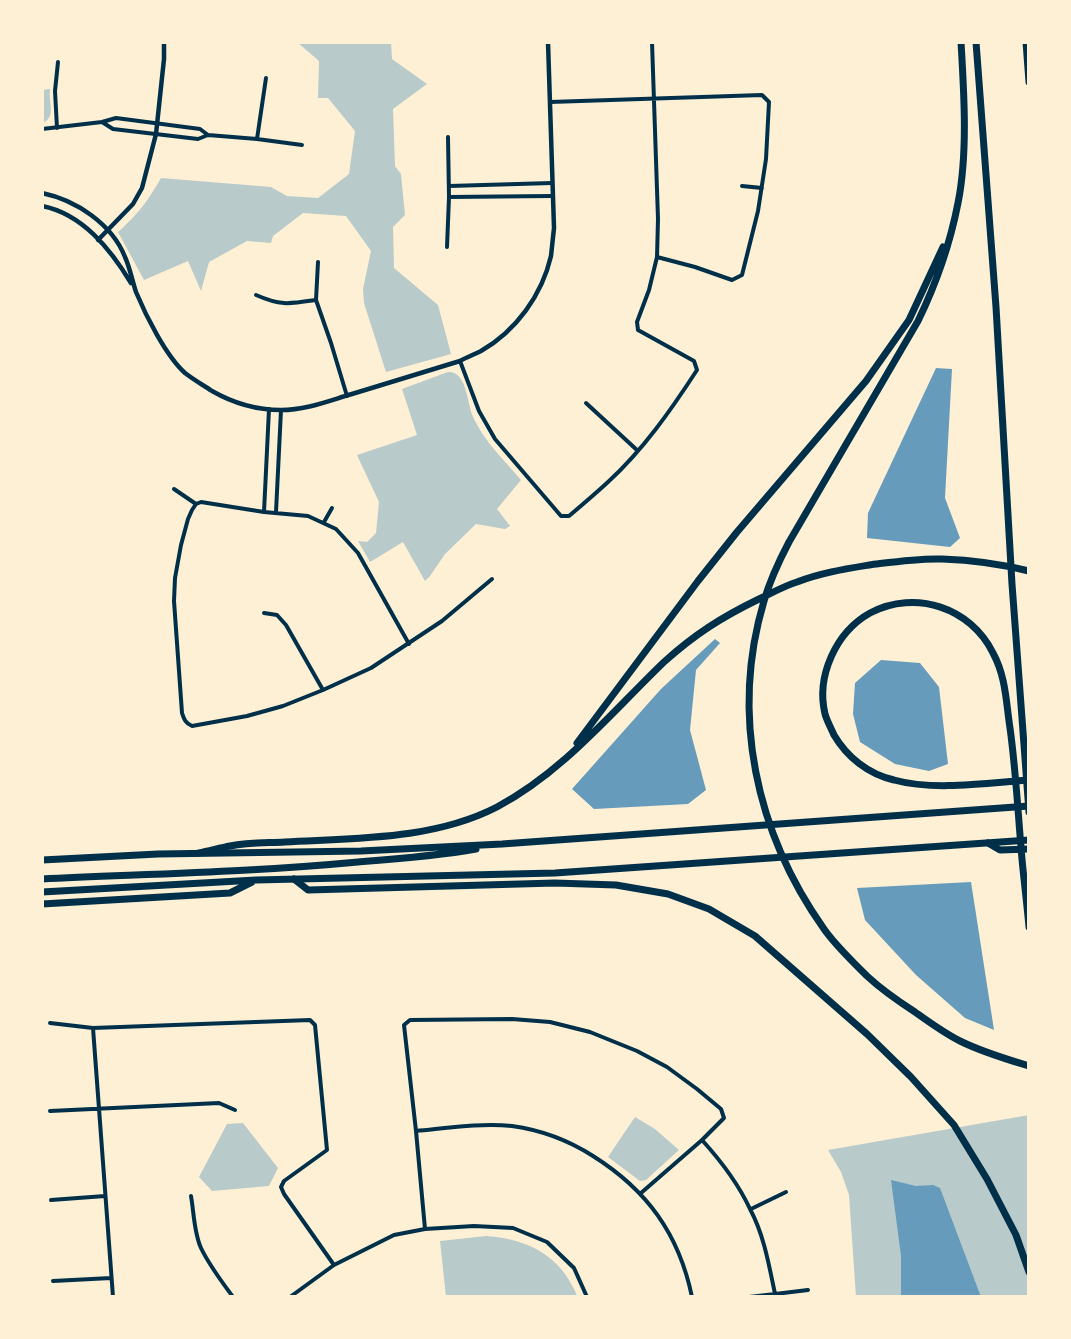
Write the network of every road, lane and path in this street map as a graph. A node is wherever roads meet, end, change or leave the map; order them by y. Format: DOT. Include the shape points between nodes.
graph roads {
  1 [pos="164,42"];
  2 [pos="548,42"];
  3 [pos="651,42"];
  4 [pos="962,42"];
  5 [pos="976,42"];
  6 [pos="1026,42"];
  7 [pos="58,62"];
  8 [pos="266,78"];
  9 [pos="1029,82"];
  10 [pos="654,98"];
  11 [pos="550,102"];
  12 [pos="102,122"];
  13 [pos="157,122"];
  14 [pos="57,128"];
  15 [pos="42,129"];
  16 [pos="156,134"];
  17 [pos="208,135"];
  18 [pos="448,137"];
  19 [pos="257,139"];
  20 [pos="302,145"];
  21 [pos="552,183"];
  22 [pos="448,186"];
  23 [pos="742,186"];
  24 [pos="762,188"];
  25 [pos="42,193"];
  26 [pos="552,196"];
  27 [pos="449,197"];
  28 [pos="42,206"];
  29 [pos="108,230"];
  30 [pos="951,232"];
  31 [pos="98,240"];
  32 [pos="447,247"];
  33 [pos="657,257"];
  34 [pos="318,262"];
  35 [pos="136,291"];
  36 [pos="256,295"];
  37 [pos="315,300"];
  38 [pos="460,361"];
  39 [pos="347,396"];
  40 [pos="586,403"];
  41 [pos="269,409"];
  42 [pos="281,410"];
  43 [pos="638,451"];
  44 [pos="174,489"];
  45 [pos="196,504"];
  46 [pos="332,508"];
  47 [pos="264,512"];
  48 [pos="276,512"];
  49 [pos="324,522"];
  50 [pos="1029,571"];
  51 [pos="492,579"];
  52 [pos="264,613"];
  53 [pos="409,644"];
  54 [pos="323,690"];
  55 [pos="552,770"];
  56 [pos="1029,780"];
  57 [pos="1029,806"];
  58 [pos="1029,812"];
  59 [pos="1029,840"];
  60 [pos="988,843"];
  61 [pos="502,844"];
  62 [pos="1029,849"];
  63 [pos="199,853"];
  64 [pos="42,860"];
  65 [pos="42,879"];
  66 [pos="294,879"];
  67 [pos="256,880"];
  68 [pos="42,892"];
  69 [pos="42,904"];
  70 [pos="1029,927"];
  71 [pos="50,1023"];
  72 [pos="93,1028"];
  73 [pos="1029,1066"];
  74 [pos="99,1109"];
  75 [pos="235,1110"];
  76 [pos="50,1111"];
  77 [pos="416,1131"];
  78 [pos="702,1140"];
  79 [pos="786,1192"];
  80 [pos="641,1193"];
  81 [pos="105,1196"];
  82 [pos="191,1196"];
  83 [pos="51,1200"];
  84 [pos="751,1209"];
  85 [pos="425,1229"];
  86 [pos="334,1265"];
  87 [pos="1029,1272"];
  88 [pos="111,1278"];
  89 [pos="53,1281"];
  90 [pos="808,1290"];
  91 [pos="775,1294"];
  92 [pos="112,1297"];
  93 [pos="233,1297"];
  94 [pos="290,1297"];
  95 [pos="587,1297"];
  96 [pos="693,1297"];
  97 [pos="749,1297"];
  1 -- 13 [label="street"];
  2 -- 11 [label="street"];
  3 -- 10 [label="street"];
  4 -- 30 [label="highway" via="962,170"];
  5 -- 58 [label="highway"];
  6 -- 9 [label="highway"];
  7 -- 14 [label="street"];
  8 -- 19 [label="street"];
  10 -- 11 [label="street"];
  10 -- 24 [label="street" via="762,95 769,102"];
  10 -- 33 [label="street"];
  11 -- 21 [label="street"];
  12 -- 13 [label="street" via="116,118"];
  12 -- 14 [label="street"];
  12 -- 16 [label="street" via="113,129"];
  13 -- 16 [label="street"];
  13 -- 17 [label="street" via="200,129"];
  14 -- 15 [label="street"];
  16 -- 17 [label="street" via="198,139"];
  16 -- 29 [label="street" via="142,188 133,204"];
  17 -- 19 [label="street"];
  18 -- 22 [label="street"];
  19 -- 20 [label="street"];
  21 -- 22 [label="street"];
  21 -- 26 [label="street"];
  22 -- 27 [label="street"];
  23 -- 24 [label="street"];
  24 -- 33 [label="street" via="742,275 732,280"];
  25 -- 29 [label="street" via="70,202"];
  26 -- 27 [label="street"];
  26 -- 38 [label="street" via="554,228 550,256 537,292 506,332"];
  27 -- 32 [label="street"];
  28 -- 31 [label="street" via="67,214"];
  29 -- 31 [label="street"];
  29 -- 35 [label="street" via="125,255"];
  30 -- 55 [label="highway" via="909,320 866,381 730,540 582,737"];
  30 -- 73 [label="highway" via="918,321 789,542 764,601 753,657 749,714 752,748 758,789 778,848 825,931 886,992 960,1041"];
  31 -- 35 [label="street" via="119,263"];
  33 -- 43 [label="street" via="638,330 694,361 697,370"];
  34 -- 37 [label="street"];
  35 -- 41 [label="street" via="165,348 184,372 221,396 245,406"];
  36 -- 37 [label="street" via="291,304"];
  37 -- 39 [label="street"];
  38 -- 39 [label="street"];
  38 -- 43 [label="street" via="479,411 495,439 561,516 569,516"];
  39 -- 42 [label="street" via="316,406"];
  40 -- 43 [label="street"];
  41 -- 42 [label="street"];
  41 -- 47 [label="street"];
  42 -- 48 [label="street"];
  44 -- 45 [label="street"];
  45 -- 47 [label="street" via="206,502"];
  45 -- 54 [label="street" via="181,545 174,601 184,720 196,726 224,721 283,706"];
  46 -- 49 [label="street"];
  47 -- 48 [label="street"];
  48 -- 49 [label="street"];
  49 -- 53 [label="street" via="358,553"];
  50 -- 55 [label="highway" via="974,561 899,561 798,582 733,612 699,633"];
  51 -- 53 [label="street"];
  52 -- 54 [label="street" via="277,615 286,625"];
  53 -- 54 [label="street" via="372,668"];
  55 -- 63 [label="highway" via="496,807 426,831 232,845"];
  56 -- 70 [label="highway" via="934,786 881,776 863,766 840,744 825,714 827,666 843,637 870,613 915,602 934,604 961,616 981,633 993,651 1004,682 1014,761 1022,860"];
  57 -- 61 [label="highway"];
  59 -- 60 [label="highway"];
  60 -- 62 [label="highway" via="1000,850"];
  60 -- 66 [label="highway" via="555,873"];
  61 -- 63 [label="highway"];
  61 -- 65 [label="highway" via="448,854 326,865"];
  63 -- 64 [label="highway"];
  66 -- 67 [label="highway"];
  66 -- 87 [label="highway" via="308,890 616,885 668,894 709,909 755,936 798,973 882,1048 954,1125 1016,1235"];
  67 -- 68 [label="highway"];
  67 -- 69 [label="highway" via="230,893"];
  71 -- 72 [label="street"];
  72 -- 74 [label="street"];
  72 -- 86 [label="street" via="310,1020 315,1025 327,1150 280,1187"];
  74 -- 75 [label="street" via="219,1103"];
  74 -- 76 [label="street"];
  74 -- 81 [label="street"];
  77 -- 78 [label="street" via="404,1025 410,1020 512,1019 550,1022 590,1032 667,1067 722,1109 724,1118"];
  77 -- 80 [label="street" via="480,1124 549,1134 604,1162"];
  77 -- 85 [label="street"];
  78 -- 80 [label="street"];
  78 -- 84 [label="street" via="723,1163"];
  79 -- 84 [label="street"];
  80 -- 96 [label="street" via="674,1243"];
  81 -- 83 [label="street"];
  81 -- 88 [label="street"];
  82 -- 93 [label="street" via="201,1247"];
  84 -- 91 [label="street"];
  85 -- 86 [label="street" via="394,1235"];
  85 -- 95 [label="street" via="513,1228 547,1242 574,1268"];
  86 -- 94 [label="street"];
  88 -- 89 [label="street"];
  88 -- 92 [label="street"];
  90 -- 91 [label="street"];
  91 -- 97 [label="street"];
}
